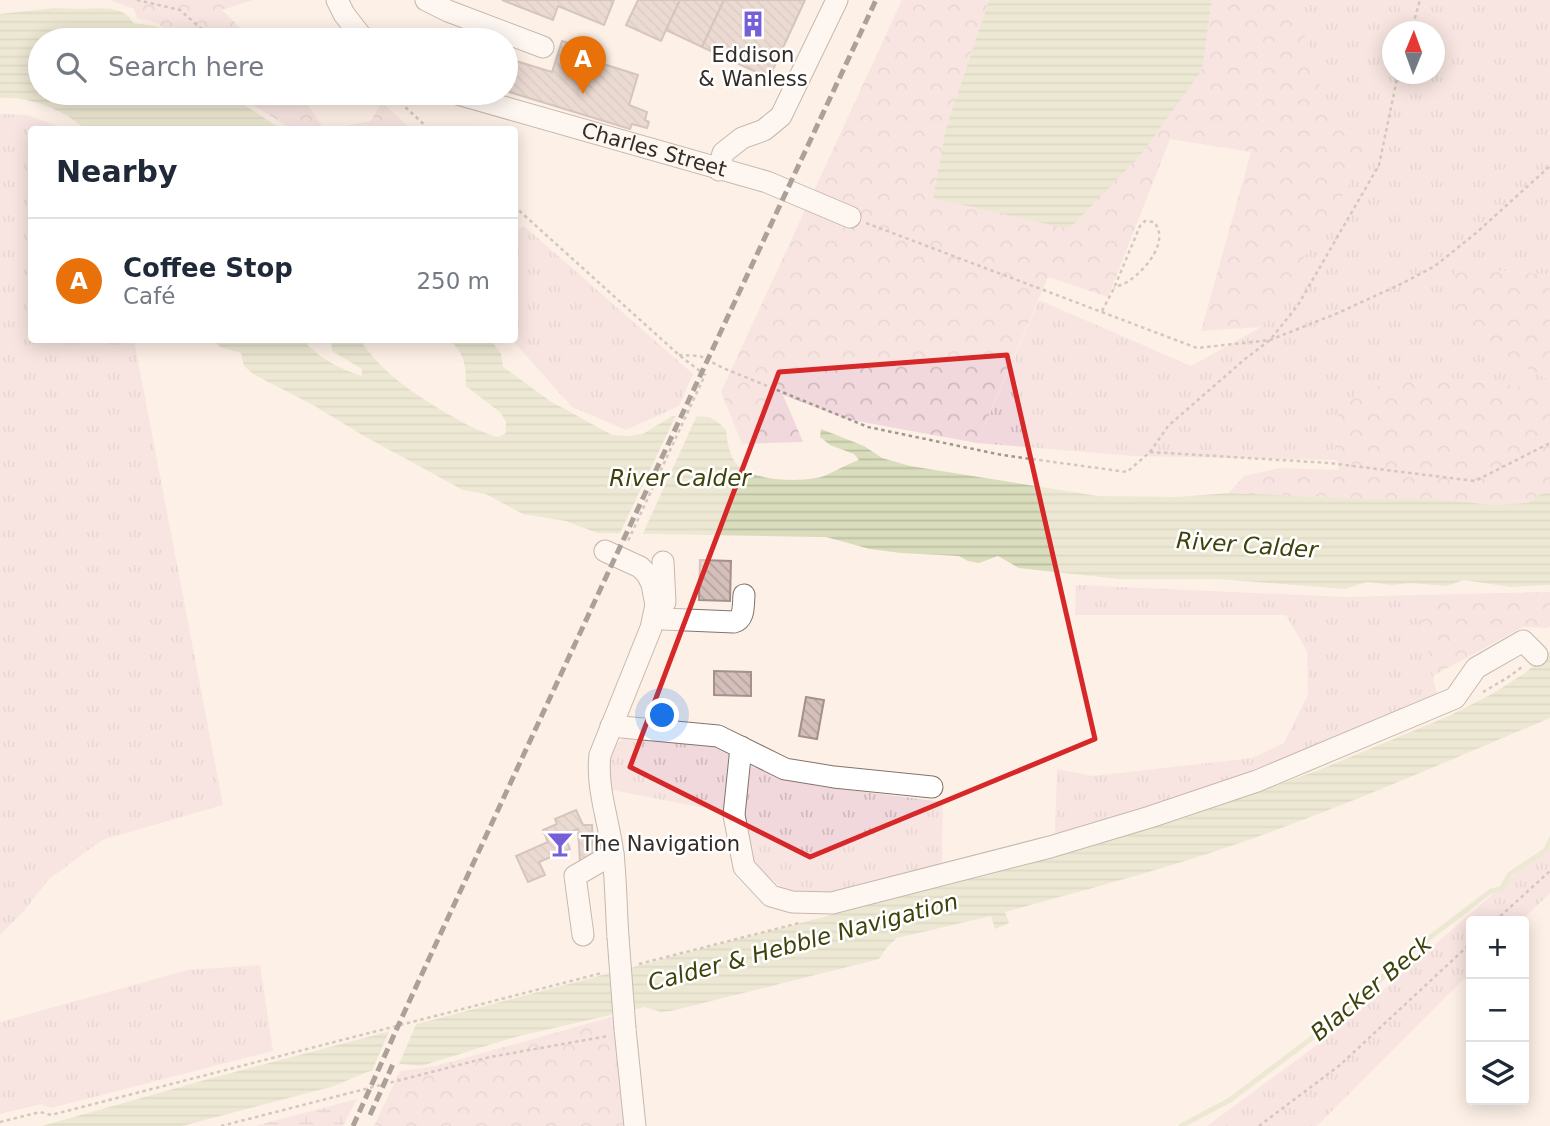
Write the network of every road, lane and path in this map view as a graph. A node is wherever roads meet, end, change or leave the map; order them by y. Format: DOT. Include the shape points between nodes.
graph roads {
  1 [pos="137,0"];
  2 [pos="337,0"];
  3 [pos="426,0"];
  4 [pos="837,0"];
  5 [pos="1420,0"];
  6 [pos="1414,21"];
  7 [pos="200,28"];
  8 [pos="355,28"];
  9 [pos="494,28"];
  10 [pos="518,37"];
  11 [pos="543,47"];
  12 [pos="1396,84"];
  13 [pos="403,105"];
  14 [pos="495,105"];
  15 [pos="426,126"];
  16 [pos="1550,166"];
  17 [pos="719,170"];
  18 [pos="518,210"];
  19 [pos="850,216"];
  20 [pos="1114,288"];
  21 [pos="1102,311"];
  22 [pos="1270,340"];
  23 [pos="679,355"];
  24 [pos="1550,443"];
  25 [pos="1150,452"];
  26 [pos="615,551"];
  27 [pos="663,562"];
  28 [pos="744,596"];
  29 [pos="663,620"];
  30 [pos="1537,655"];
  31 [pos="1483,692"];
  32 [pos="611,726"];
  33 [pos="741,747"];
  34 [pos="932,787"];
  35 [pos="613,854"];
  36 [pos="1550,871"];
  37 [pos="1500,916"];
  38 [pos="583,935"];
  39 [pos="1466,948"];
  40 [pos="605,972"];
  41 [pos="625,1031"];
  42 [pos="0,1122"];
  43 [pos="221,1126"];
  44 [pos="635,1126"];
  45 [pos="1259,1126"];
  1 -- 7 [label="path" via="180,10"];
  2 -- 8 [label="street"];
  3 -- 9 [label="street"];
  4 -- 17 [label="street" via="781,116 723,152"];
  5 -- 6 [label="path"];
  10 -- 11 [label="street"];
  12 -- 22 [label="path" via="1379,165 1298,304"];
  13 -- 15 [label="path"];
  14 -- 17 [label="street, Charles Street"];
  16 -- 22 [label="path" via="1435,266"];
  17 -- 19 [label="street, Charles Street" via="767,182"];
  18 -- 23 [label="path"];
  19 -- 21 [label="path"];
  20 -- 20 [label="path" via="1140,226 1144,220 1154,222 1159,235 1154,255 1129,281"];
  20 -- 21 [label="path"];
  21 -- 22 [label="path" via="1196,348"];
  22 -- 25 [label="path" via="1168,426"];
  23 -- 25 [label="path" via="700,356 868,427 1002,456 1127,472"];
  23 -- 26 [label="path" via="705,376"];
  24 -- 25 [label="path" via="1475,481 1329,463"];
  26 -- 32 [label="street" via="647,574 656,605"];
  27 -- 29 [label="street"];
  28 -- 29 [label="street" via="738,621"];
  29 -- 32 [label="street" via="627,713"];
  30 -- 31 [label="path"];
  30 -- 33 [label="street" via="1523,641 1476,668 1455,698 1257,781 1050,847 832,903 792,902 771,896 744,867 734,815"];
  32 -- 33 [label="street" via="718,736"];
  32 -- 35 [label="street" via="599,768"];
  33 -- 34 [label="street" via="785,769"];
  35 -- 38 [label="street" via="575,876"];
  35 -- 41 [label="street, bridge"];
  36 -- 37 [label="path"];
  39 -- 45 [label="path" via="1340,1065"];
  40 -- 42 [label="path" via="51,1115 40,1112"];
  41 -- 43 [label="path" via="490,1056"];
  41 -- 44 [label="street"];
}
